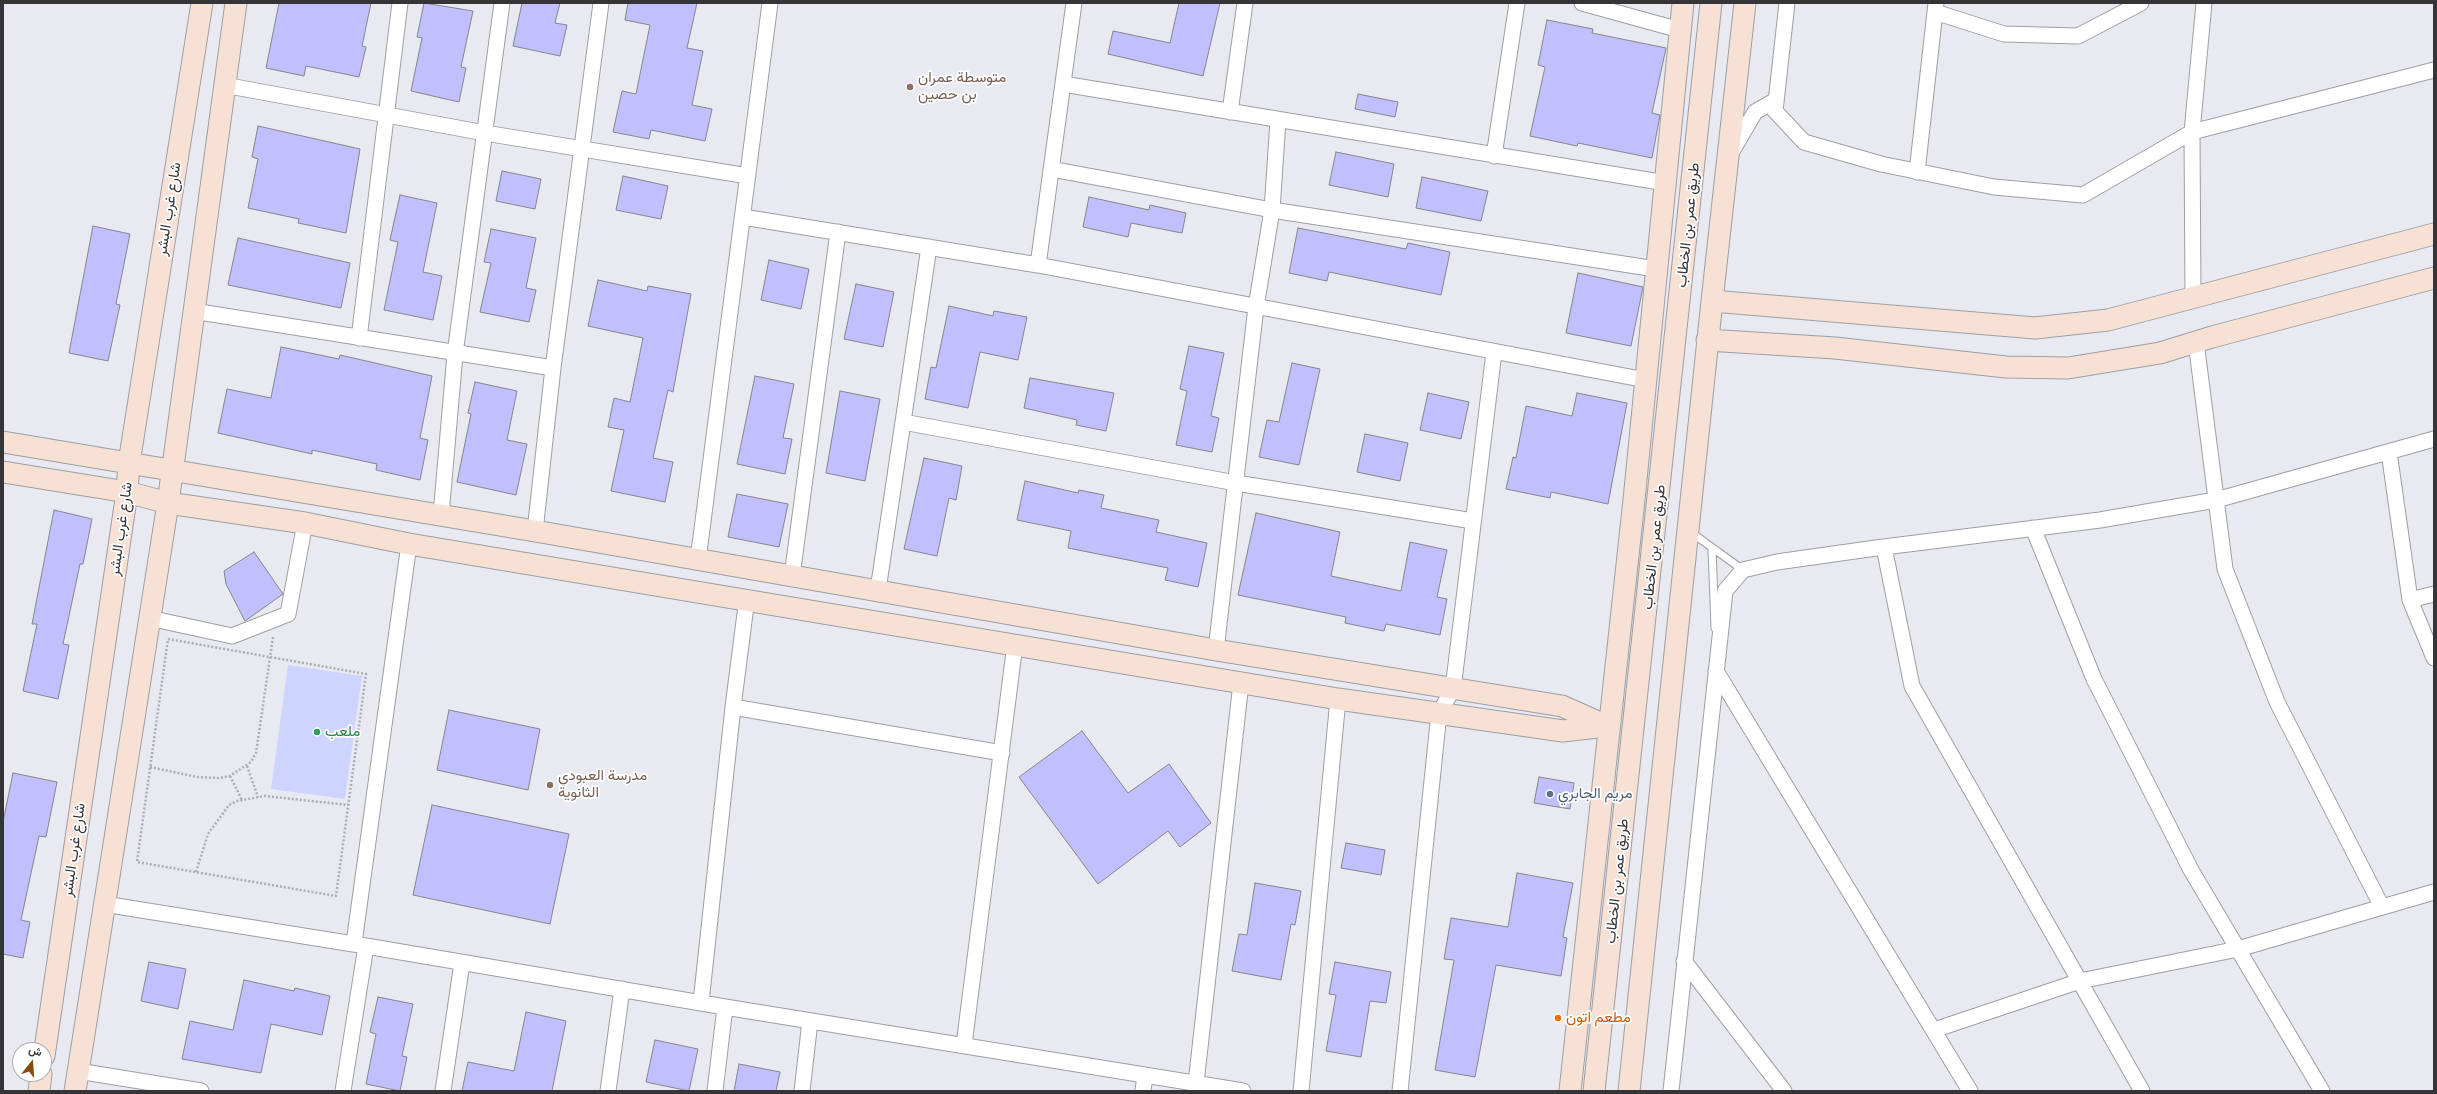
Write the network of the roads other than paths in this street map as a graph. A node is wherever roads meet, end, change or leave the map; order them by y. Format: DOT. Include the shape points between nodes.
graph roads {
  1 [pos="202,3"];
  2 [pos="236,3"];
  3 [pos="400,3"];
  4 [pos="502,3"];
  5 [pos="601,3"];
  6 [pos="770,3"];
  7 [pos="1074,3"];
  8 [pos="1246,3"];
  9 [pos="1517,3"];
  10 [pos="1582,3"];
  11 [pos="1683,3"];
  12 [pos="1711,3"];
  13 [pos="1745,3"];
  14 [pos="1787,3"];
  15 [pos="2141,3"];
  16 [pos="2204,3"];
  17 [pos="1936,8"];
  18 [pos="1680,30"];
  19 [pos="2434,70"];
  20 [pos="1063,84"];
  21 [pos="224,85"];
  22 [pos="1776,100"];
  23 [pos="1230,112"];
  24 [pos="385,115"];
  25 [pos="1278,120"];
  26 [pos="2192,132"];
  27 [pos="485,133"];
  28 [pos="583,149"];
  29 [pos="1494,156"];
  30 [pos="1729,157"];
  31 [pos="1051,169"];
  32 [pos="1917,172"];
  33 [pos="748,176"];
  34 [pos="1666,183"];
  35 [pos="1272,210"];
  36 [pos="743,217"];
  37 [pos="838,232"];
  38 [pos="2434,234"];
  39 [pos="929,247"];
  40 [pos="1038,265"];
  41 [pos="1656,269"];
  42 [pos="2434,278"];
  43 [pos="2193,297"];
  44 [pos="1712,301"];
  45 [pos="1256,307"];
  46 [pos="193,311"];
  47 [pos="359,338"];
  48 [pos="1708,340"];
  49 [pos="2196,342"];
  50 [pos="1494,352"];
  51 [pos="455,354"];
  52 [pos="553,368"];
  53 [pos="1646,380"];
  54 [pos="904,422"];
  55 [pos="2434,439"];
  56 [pos="3,442"];
  57 [pos="2389,452"];
  58 [pos="129,463"];
  59 [pos="172,470"];
  60 [pos="3,472"];
  61 [pos="1236,483"];
  62 [pos="127,492"];
  63 [pos="2216,500"];
  64 [pos="168,503"];
  65 [pos="441,516"];
  66 [pos="1473,521"];
  67 [pos="305,523"];
  68 [pos="2033,528"];
  69 [pos="1688,530"];
  70 [pos="535,531"];
  71 [pos="409,544"];
  72 [pos="1884,547"];
  73 [pos="1712,548"];
  74 [pos="698,560"];
  75 [pos="1652,565"];
  76 [pos="1743,570"];
  77 [pos="792,576"];
  78 [pos="878,590"];
  79 [pos="2434,594"];
  80 [pos="747,598"];
  81 [pos="2410,600"];
  82 [pos="149,618"];
  83 [pos="1015,644"];
  84 [pos="1216,650"];
  85 [pos="2434,658"];
  86 [pos="1716,671"];
  87 [pos="1613,681"];
  88 [pos="1241,683"];
  89 [pos="1453,689"];
  90 [pos="1338,699"];
  91 [pos="733,707"];
  92 [pos="1439,713"];
  93 [pos="1608,726"];
  94 [pos="1002,753"];
  95 [pos="2434,892"];
  96 [pos="104,904"];
  97 [pos="2382,907"];
  98 [pos="360,945"];
  99 [pos="2238,949"];
  100 [pos="1684,961"];
  101 [pos="462,963"];
  102 [pos="2080,981"];
  103 [pos="622,989"];
  104 [pos="701,1002"];
  105 [pos="725,1007"];
  106 [pos="810,1021"];
  107 [pos="1934,1030"];
  108 [pos="46,1042"];
  109 [pos="964,1045"];
  110 [pos="1145,1075"];
  111 [pos="76,1081"];
  112 [pos="1196,1083"];
  113 [pos="201,1091"];
  114 [pos="343,1091"];
  115 [pos="443,1091"];
  116 [pos="608,1091"];
  117 [pos="715,1091"];
  118 [pos="802,1091"];
  119 [pos="1143,1091"];
  120 [pos="1240,1091"];
  121 [pos="1243,1091"];
  122 [pos="1300,1091"];
  123 [pos="1400,1091"];
  124 [pos="1570,1091"];
  125 [pos="1594,1091"];
  126 [pos="1629,1091"];
  127 [pos="1671,1091"];
  128 [pos="1784,1091"];
  129 [pos="1970,1091"];
  130 [pos="2142,1091"];
  131 [pos="2322,1091"];
  1 -- 58 [label="street, شارع غرب البشر"];
  2 -- 21 [label="street"];
  3 -- 24 [label="street"];
  4 -- 27 [label="street"];
  5 -- 28 [label="street"];
  6 -- 33 [label="street"];
  7 -- 20 [label="street"];
  8 -- 23 [label="street"];
  9 -- 29 [label="street"];
  10 -- 18 [label="street"];
  11 -- 18 [label="street"];
  12 -- 75 [label="street, طريق عمر بن الخطاب"];
  13 -- 30 [label="street"];
  14 -- 22 [label="street"];
  15 -- 17 [label="street" via="2078,36 2004,34"];
  16 -- 26 [label="street"];
  17 -- 32 [label="street"];
  18 -- 34 [label="street"];
  19 -- 26 [label="street"];
  20 -- 23 [label="street"];
  20 -- 31 [label="street"];
  21 -- 24 [label="street"];
  21 -- 46 [label="street"];
  22 -- 30 [label="street" via="1754,112"];
  22 -- 32 [label="street" via="1775,111 1804,142"];
  23 -- 25 [label="street"];
  24 -- 27 [label="street"];
  24 -- 47 [label="street"];
  25 -- 29 [label="street"];
  25 -- 35 [label="street"];
  26 -- 32 [label="street" via="2083,195 1994,187"];
  26 -- 43 [label="street"];
  27 -- 28 [label="street"];
  27 -- 51 [label="street"];
  28 -- 33 [label="street"];
  28 -- 52 [label="street"];
  29 -- 34 [label="street"];
  30 -- 44 [label="street"];
  31 -- 35 [label="street"];
  31 -- 40 [label="street"];
  33 -- 36 [label="street"];
  34 -- 41 [label="street"];
  35 -- 41 [label="street"];
  35 -- 45 [label="street"];
  36 -- 37 [label="street"];
  36 -- 74 [label="street"];
  37 -- 39 [label="street"];
  37 -- 77 [label="street"];
  38 -- 43 [label="street"];
  39 -- 40 [label="street"];
  39 -- 54 [label="street"];
  40 -- 45 [label="street"];
  41 -- 53 [label="street"];
  42 -- 49 [label="street"];
  43 -- 44 [label="street" via="2108,320 2035,328"];
  44 -- 48 [label="street"];
  45 -- 50 [label="street"];
  45 -- 61 [label="street"];
  46 -- 47 [label="street"];
  46 -- 59 [label="street"];
  47 -- 51 [label="street"];
  48 -- 49 [label="street" via="1835,348 2006,367 2068,368 2160,353"];
  48 -- 69 [label="street"];
  49 -- 63 [label="street"];
  50 -- 53 [label="street"];
  50 -- 66 [label="street"];
  51 -- 52 [label="street"];
  51 -- 65 [label="street"];
  52 -- 70 [label="street"];
  53 -- 87 [label="street"];
  54 -- 61 [label="street"];
  54 -- 78 [label="street"];
  55 -- 57 [label="street"];
  56 -- 58 [label="street"];
  57 -- 63 [label="street"];
  57 -- 81 [label="street"];
  58 -- 59 [label="street"];
  58 -- 62 [label="street, شارع غرب البشر"];
  59 -- 64 [label="street"];
  59 -- 65 [label="street"];
  60 -- 62 [label="street"];
  61 -- 66 [label="street"];
  61 -- 84 [label="street"];
  62 -- 64 [label="street"];
  62 -- 108 [label="street, شارع غرب البشر"];
  63 -- 68 [label="street" via="2100,520"];
  63 -- 97 [label="street" via="2225,569 2246,626 2277,702"];
  64 -- 67 [label="street"];
  64 -- 82 [label="street"];
  65 -- 70 [label="street"];
  66 -- 89 [label="street"];
  67 -- 71 [label="street"];
  67 -- 82 [label="street" via="288,614 232,636"];
  68 -- 72 [label="street"];
  68 -- 99 [label="street" via="2094,679 2191,870"];
  69 -- 73 [label="lane"];
  69 -- 126 [label="street"];
  70 -- 74 [label="street"];
  71 -- 80 [label="street"];
  71 -- 98 [label="street"];
  72 -- 76 [label="street" via="1777,562"];
  72 -- 102 [label="street" via="1912,686"];
  73 -- 76 [label="lane"];
  73 -- 86 [label="lane"];
  74 -- 77 [label="street"];
  75 -- 87 [label="street"];
  75 -- 125 [label="street, طريق عمر بن الخطاب"];
  76 -- 86 [label="street" via="1725,591"];
  77 -- 78 [label="street"];
  78 -- 84 [label="street"];
  79 -- 81 [label="street"];
  80 -- 83 [label="street"];
  80 -- 91 [label="street"];
  81 -- 85 [label="street"];
  82 -- 96 [label="street"];
  83 -- 88 [label="street"];
  83 -- 94 [label="street"];
  84 -- 89 [label="street"];
  86 -- 100 [label="street"];
  86 -- 107 [label="street"];
  87 -- 93 [label="street"];
  88 -- 90 [label="street"];
  88 -- 112 [label="street"];
  89 -- 92 [label="street"];
  89 -- 93 [label="street" via="1562,706"];
  90 -- 92 [label="street"];
  90 -- 122 [label="street"];
  91 -- 94 [label="street"];
  91 -- 104 [label="street"];
  92 -- 93 [label="street" via="1563,731"];
  92 -- 123 [label="street"];
  93 -- 124 [label="street"];
  94 -- 109 [label="street"];
  95 -- 97 [label="street"];
  96 -- 98 [label="street"];
  96 -- 111 [label="street"];
  97 -- 99 [label="street"];
  98 -- 101 [label="street"];
  98 -- 114 [label="street"];
  99 -- 102 [label="street"];
  99 -- 131 [label="street"];
  100 -- 127 [label="street"];
  100 -- 128 [label="street"];
  101 -- 103 [label="street"];
  101 -- 115 [label="street"];
  102 -- 107 [label="street"];
  102 -- 130 [label="street"];
  103 -- 104 [label="street"];
  103 -- 116 [label="street"];
  104 -- 105 [label="street"];
  105 -- 106 [label="street"];
  105 -- 117 [label="street"];
  106 -- 109 [label="street"];
  106 -- 118 [label="street"];
  107 -- 129 [label="street"];
  109 -- 110 [label="street"];
  110 -- 112 [label="street"];
  110 -- 119 [label="street"];
  111 -- 113 [label="street"];
  112 -- 120 [label="street"];
  120 -- 121 [label="street"];
}
